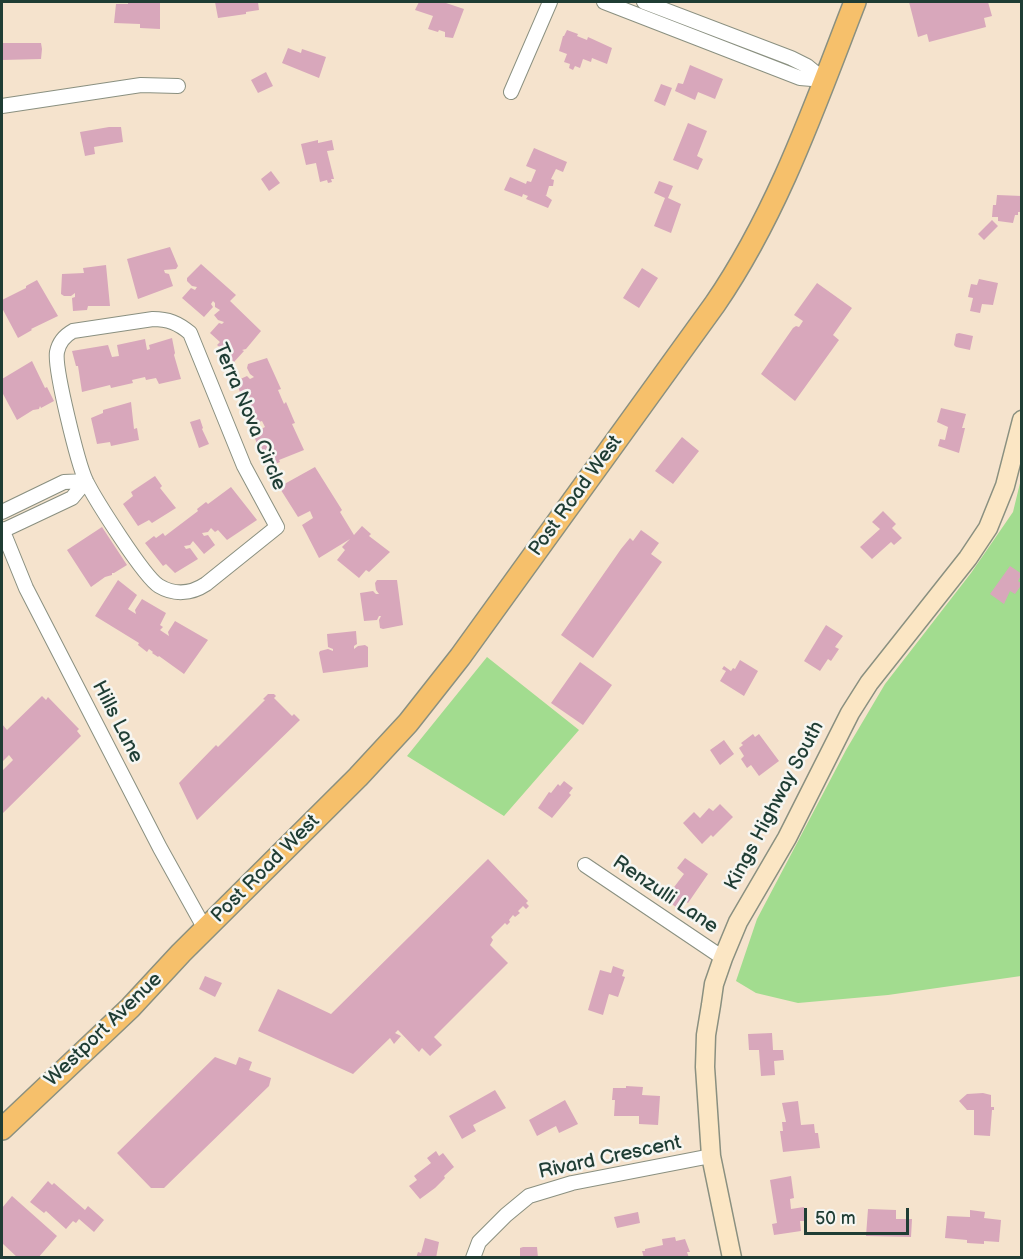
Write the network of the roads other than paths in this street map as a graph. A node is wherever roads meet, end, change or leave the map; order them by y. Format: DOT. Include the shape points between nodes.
graph roads {
  1 [pos="550,2"];
  2 [pos="604,2"];
  3 [pos="644,2"];
  4 [pos="855,2"];
  5 [pos="824,80"];
  6 [pos="178,86"];
  7 [pos="511,92"];
  8 [pos="2,106"];
  9 [pos="1022,420"];
  10 [pos="86,481"];
  11 [pos="2,512"];
  12 [pos="2,530"];
  13 [pos="585,865"];
  14 [pos="205,929"];
  15 [pos="723,958"];
  16 [pos="2,1129"];
  17 [pos="711,1156"];
  18 [pos="473,1257"];
  19 [pos="732,1257"];
  1 -- 7 [label="street"];
  2 -- 5 [label="street" via="800,78"];
  3 -- 5 [label="street" via="791,58"];
  4 -- 5 [label="main road, Post Road West"];
  5 -- 14 [label="main road, Post Road West" via="768,213 729,282 460,657 377,758"];
  6 -- 8 [label="street" via="141,86"];
  9 -- 15 [label="street, Kings Highway South" via="1005,486 988,528 850,713 787,838 738,922"];
  10 -- 10 [label="street, Terra Nova Circle" via="57,363 60,342 65,335 83,328 167,319 183,327 195,342 244,466 277,527 200,588 175,592 150,578"];
  10 -- 11 [label="street" via="64,482"];
  10 -- 12 [label="street" via="72,498"];
  12 -- 14 [label="street, Hills Lane" via="26,588"];
  13 -- 15 [label="street, Renzulli Lane"];
  14 -- 16 [label="main road, Westport Avenue" via="130,1008"];
  15 -- 17 [label="street, Kings Highway South" via="714,984 706,1035"];
  17 -- 18 [label="street, Rivard Crescent" via="572,1183 529,1196 479,1242"];
  17 -- 19 [label="street, Kings Highway South"];
}
